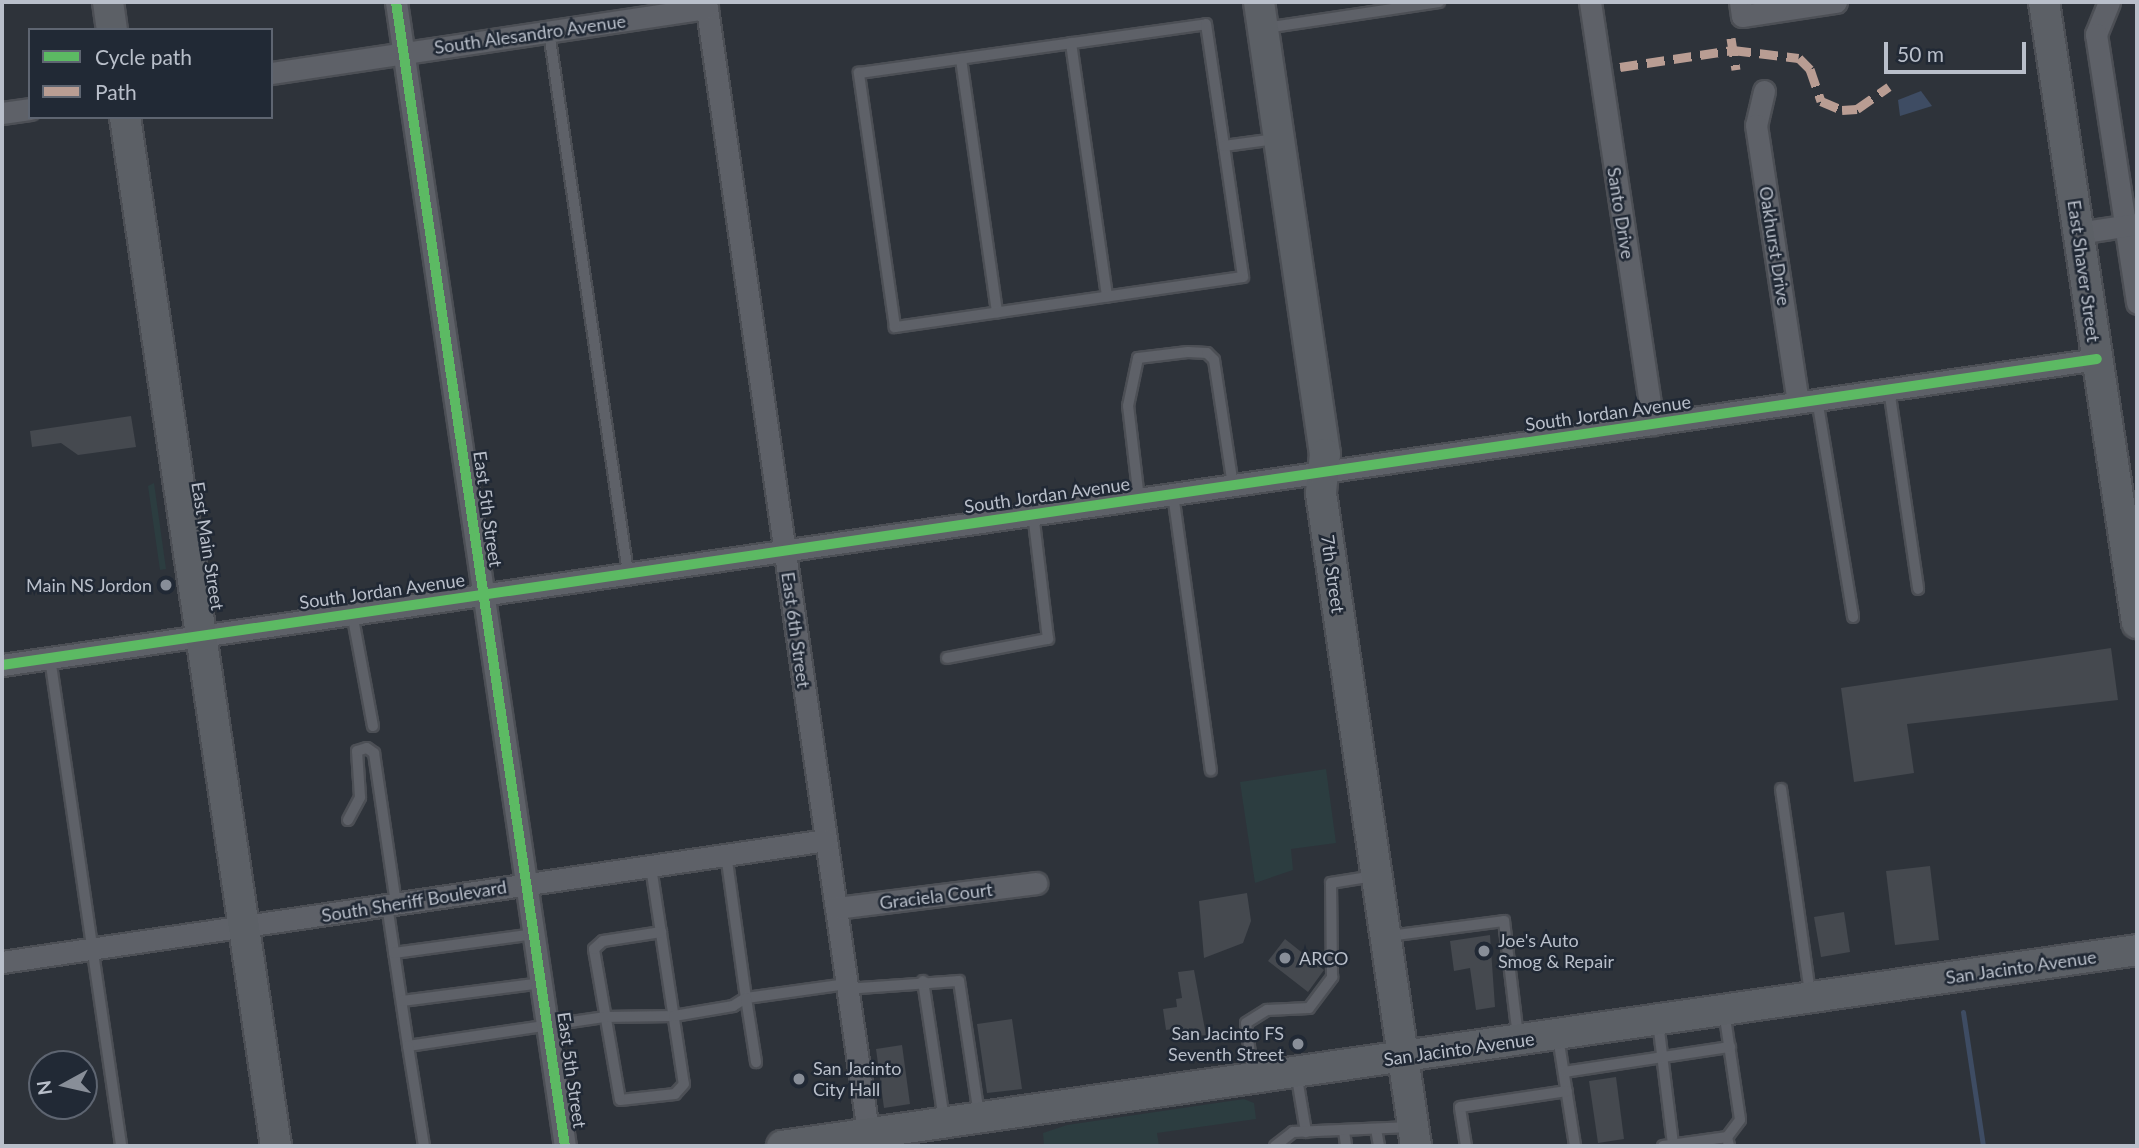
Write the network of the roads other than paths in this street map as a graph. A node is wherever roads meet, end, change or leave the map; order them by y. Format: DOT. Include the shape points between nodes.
graph roads {
  1 [pos="108,2"];
  2 [pos="396,2"];
  3 [pos="1439,2"];
  4 [pos="1590,2"];
  5 [pos="1836,2"];
  6 [pos="2044,2"];
  7 [pos="2109,2"];
  8 [pos="706,5"];
  9 [pos="1741,9"];
  10 [pos="1261,15"];
  11 [pos="112,28"];
  12 [pos="549,32"];
  13 [pos="1071,43"];
  14 [pos="404,53"];
  15 [pos="961,59"];
  16 [pos="273,73"];
  17 [pos="1764,92"];
  18 [pos="28,109"];
  19 [pos="2,113"];
  20 [pos="125,119"];
  21 [pos="1279,138"];
  22 [pos="1224,146"];
  23 [pos="2131,225"];
  24 [pos="2078,233"];
  25 [pos="1107,296"];
  26 [pos="2137,303"];
  27 [pos="997,312"];
  28 [pos="2097,359"];
  29 [pos="1889,389"];
  30 [pos="1808,400"];
  31 [pos="1653,424"];
  32 [pos="1323,473"];
  33 [pos="1233,486"];
  34 [pos="2127,486"];
  35 [pos="1173,494"];
  36 [pos="1139,499"];
  37 [pos="1033,514"];
  38 [pos="784,550"];
  39 [pos="628,573"];
  40 [pos="1918,589"];
  41 [pos="482,594"];
  42 [pos="352,613"];
  43 [pos="1853,617"];
  44 [pos="2137,623"];
  45 [pos="204,635"];
  46 [pos="50,657"];
  47 [pos="947,658"];
  48 [pos="2,665"];
  49 [pos="373,726"];
  50 [pos="1211,770"];
  51 [pos="1781,789"];
  52 [pos="348,820"];
  53 [pos="826,840"];
  54 [pos="726,854"];
  55 [pos="651,867"];
  56 [pos="1377,876"];
  57 [pos="527,883"];
  58 [pos="1036,883"];
  59 [pos="392,904"];
  60 [pos="836,908"];
  61 [pos="247,927"];
  62 [pos="661,932"];
  63 [pos="535,934"];
  64 [pos="1386,936"];
  65 [pos="90,950"];
  66 [pos="2137,950"];
  67 [pos="394,953"];
  68 [pos="2,961"];
  69 [pos="923,981"];
  70 [pos="542,983"];
  71 [pos="847,987"];
  72 [pos="746,998"];
  73 [pos="1811,998"];
  74 [pos="402,1002"];
  75 [pos="1724,1011"];
  76 [pos="674,1016"];
  77 [pos="604,1017"];
  78 [pos="1658,1020"];
  79 [pos="548,1025"];
  80 [pos="1558,1035"];
  81 [pos="1518,1040"];
  82 [pos="408,1046"];
  83 [pos="1730,1047"];
  84 [pos="1404,1057"];
  85 [pos="1663,1057"];
  86 [pos="756,1062"];
  87 [pos="1296,1072"];
  88 [pos="1564,1072"];
  89 [pos="1253,1078"];
  90 [pos="1567,1091"];
  91 [pos="979,1118"];
  92 [pos="944,1122"];
  93 [pos="1376,1129"];
  94 [pos="1344,1131"];
  95 [pos="1307,1132"];
  96 [pos="1415,1136"];
  97 [pos="869,1140"];
  98 [pos="1728,1142"];
  99 [pos="121,1146"];
  100 [pos="276,1146"];
  101 [pos="424,1146"];
  102 [pos="565,1146"];
  103 [pos="782,1146"];
  104 [pos="1275,1146"];
  105 [pos="1346,1146"];
  106 [pos="1379,1146"];
  107 [pos="1466,1146"];
  108 [pos="1575,1146"];
  109 [pos="1668,1146"];
  1 -- 11 [label="street"];
  2 -- 14 [label="street, East 5th Street"];
  3 -- 10 [label="lane"];
  4 -- 31 [label="street, Santo Drive"];
  5 -- 9 [label="street"];
  6 -- 24 [label="street, East Shaver Street"];
  7 -- 23 [label="street" via="2096,34"];
  8 -- 12 [label="street, South Alesandro Avenue"];
  8 -- 38 [label="street, East 6th Street"];
  10 -- 21 [label="street, 7th Street"];
  12 -- 14 [label="street, South Alesandro Avenue"];
  12 -- 39 [label="lane"];
  13 -- 15 [label="lane"];
  13 -- 22 [label="lane" via="1206,24"];
  13 -- 25 [label="lane"];
  14 -- 16 [label="street, South Alesandro Avenue"];
  14 -- 41 [label="street, East 5th Street"];
  15 -- 27 [label="lane"];
  15 -- 27 [label="lane" via="859,73 893,313 895,327"];
  17 -- 30 [label="street, Oakhurst Drive" via="1756,125"];
  18 -- 19 [label="street"];
  20 -- 45 [label="street, East Main Street"];
  21 -- 22 [label="lane"];
  21 -- 32 [label="street, 7th Street" via="1325,454"];
  22 -- 25 [label="lane" via="1243,277"];
  23 -- 24 [label="street"];
  23 -- 26 [label="street"];
  24 -- 28 [label="street, East Shaver Street"];
  25 -- 27 [label="lane"];
  28 -- 29 [label="street, South Jordan Avenue"];
  28 -- 34 [label="street, East Shaver Street"];
  29 -- 30 [label="street, South Jordan Avenue"];
  29 -- 40 [label="lane"];
  30 -- 31 [label="street, South Jordan Avenue"];
  30 -- 43 [label="lane"];
  31 -- 32 [label="street, South Jordan Avenue"];
  32 -- 33 [label="street, South Jordan Avenue"];
  32 -- 56 [label="street, 7th Street" via="1321,493"];
  33 -- 35 [label="street, South Jordan Avenue"];
  33 -- 36 [label="lane" via="1214,360 1206,353 1188,352 1138,358 1128,406"];
  34 -- 44 [label="street, East Shaver Street"];
  35 -- 36 [label="street, South Jordan Avenue"];
  35 -- 50 [label="lane"];
  36 -- 37 [label="street, South Jordan Avenue"];
  37 -- 38 [label="street, South Jordan Avenue"];
  37 -- 47 [label="lane" via="1048,639"];
  38 -- 39 [label="street, South Jordan Avenue"];
  38 -- 53 [label="street, East 6th Street"];
  39 -- 41 [label="street, South Jordan Avenue"];
  41 -- 42 [label="street, South Jordan Avenue"];
  41 -- 57 [label="street, East 5th Street"];
  42 -- 45 [label="street, South Jordan Avenue"];
  42 -- 49 [label="lane"];
  45 -- 46 [label="street, South Jordan Avenue"];
  45 -- 61 [label="street, East Main Street"];
  46 -- 48 [label="street, South Jordan Avenue"];
  46 -- 65 [label="lane"];
  51 -- 73 [label="lane"];
  52 -- 59 [label="lane" via="360,797 357,751 372,749"];
  53 -- 54 [label="street, South Sheriff Boulevard"];
  53 -- 60 [label="street, East 6th Street"];
  54 -- 55 [label="street, South Sheriff Boulevard"];
  54 -- 72 [label="lane"];
  55 -- 57 [label="street, South Sheriff Boulevard"];
  55 -- 62 [label="lane"];
  56 -- 64 [label="street, 7th Street"];
  56 -- 89 [label="lane" via="1331,883 1332,977 1309,1008 1267,1010 1246,1023"];
  57 -- 59 [label="street, South Sheriff Boulevard"];
  57 -- 63 [label="street, East 5th Street"];
  58 -- 60 [label="street, Graciela Court"];
  59 -- 61 [label="street, South Sheriff Boulevard"];
  59 -- 67 [label="lane"];
  60 -- 71 [label="street, East 6th Street"];
  61 -- 65 [label="street, South Sheriff Boulevard"];
  61 -- 100 [label="street, East Main Street"];
  62 -- 76 [label="lane"];
  62 -- 77 [label="lane" via="596,945"];
  63 -- 67 [label="lane"];
  63 -- 70 [label="street, East 5th Street"];
  64 -- 81 [label="lane" via="1504,921"];
  64 -- 84 [label="street, 7th Street"];
  65 -- 68 [label="street, South Sheriff Boulevard"];
  65 -- 99 [label="lane"];
  66 -- 73 [label="street, San Jacinto Avenue"];
  67 -- 74 [label="lane"];
  69 -- 71 [label="lane"];
  69 -- 91 [label="lane" via="958,981"];
  69 -- 92 [label="lane"];
  70 -- 74 [label="lane"];
  70 -- 79 [label="street, East 5th Street"];
  71 -- 72 [label="lane"];
  71 -- 97 [label="street, East 6th Street"];
  72 -- 76 [label="lane" via="733,1006"];
  72 -- 86 [label="lane"];
  73 -- 75 [label="street, San Jacinto Avenue"];
  74 -- 82 [label="lane"];
  75 -- 78 [label="street, San Jacinto Avenue"];
  75 -- 83 [label="lane"];
  76 -- 77 [label="lane"];
  76 -- 77 [label="lane" via="683,1088 624,1100 615,1092"];
  77 -- 79 [label="lane"];
  78 -- 80 [label="street, San Jacinto Avenue"];
  78 -- 85 [label="lane"];
  79 -- 82 [label="lane"];
  79 -- 102 [label="street, East 5th Street"];
  80 -- 81 [label="street, San Jacinto Avenue"];
  80 -- 88 [label="lane"];
  81 -- 84 [label="street, San Jacinto Avenue"];
  82 -- 101 [label="lane"];
  83 -- 85 [label="lane"];
  83 -- 98 [label="lane" via="1740,1120"];
  84 -- 87 [label="street, San Jacinto Avenue"];
  84 -- 96 [label="street, 7th Street"];
  85 -- 88 [label="lane"];
  85 -- 109 [label="lane"];
  87 -- 89 [label="street, San Jacinto Avenue"];
  87 -- 95 [label="lane"];
  88 -- 90 [label="lane"];
  89 -- 91 [label="street, San Jacinto Avenue"];
  90 -- 107 [label="lane" via="1460,1107"];
  90 -- 108 [label="lane"];
  91 -- 92 [label="street, San Jacinto Avenue"];
  92 -- 97 [label="street, San Jacinto Avenue"];
  93 -- 94 [label="lane"];
  93 -- 96 [label="lane"];
  93 -- 106 [label="lane"];
  94 -- 95 [label="lane"];
  94 -- 105 [label="lane"];
  95 -- 104 [label="lane" via="1293,1132"];
  97 -- 103 [label="street, San Jacinto Avenue"];
  98 -- 109 [label="lane"];
}
